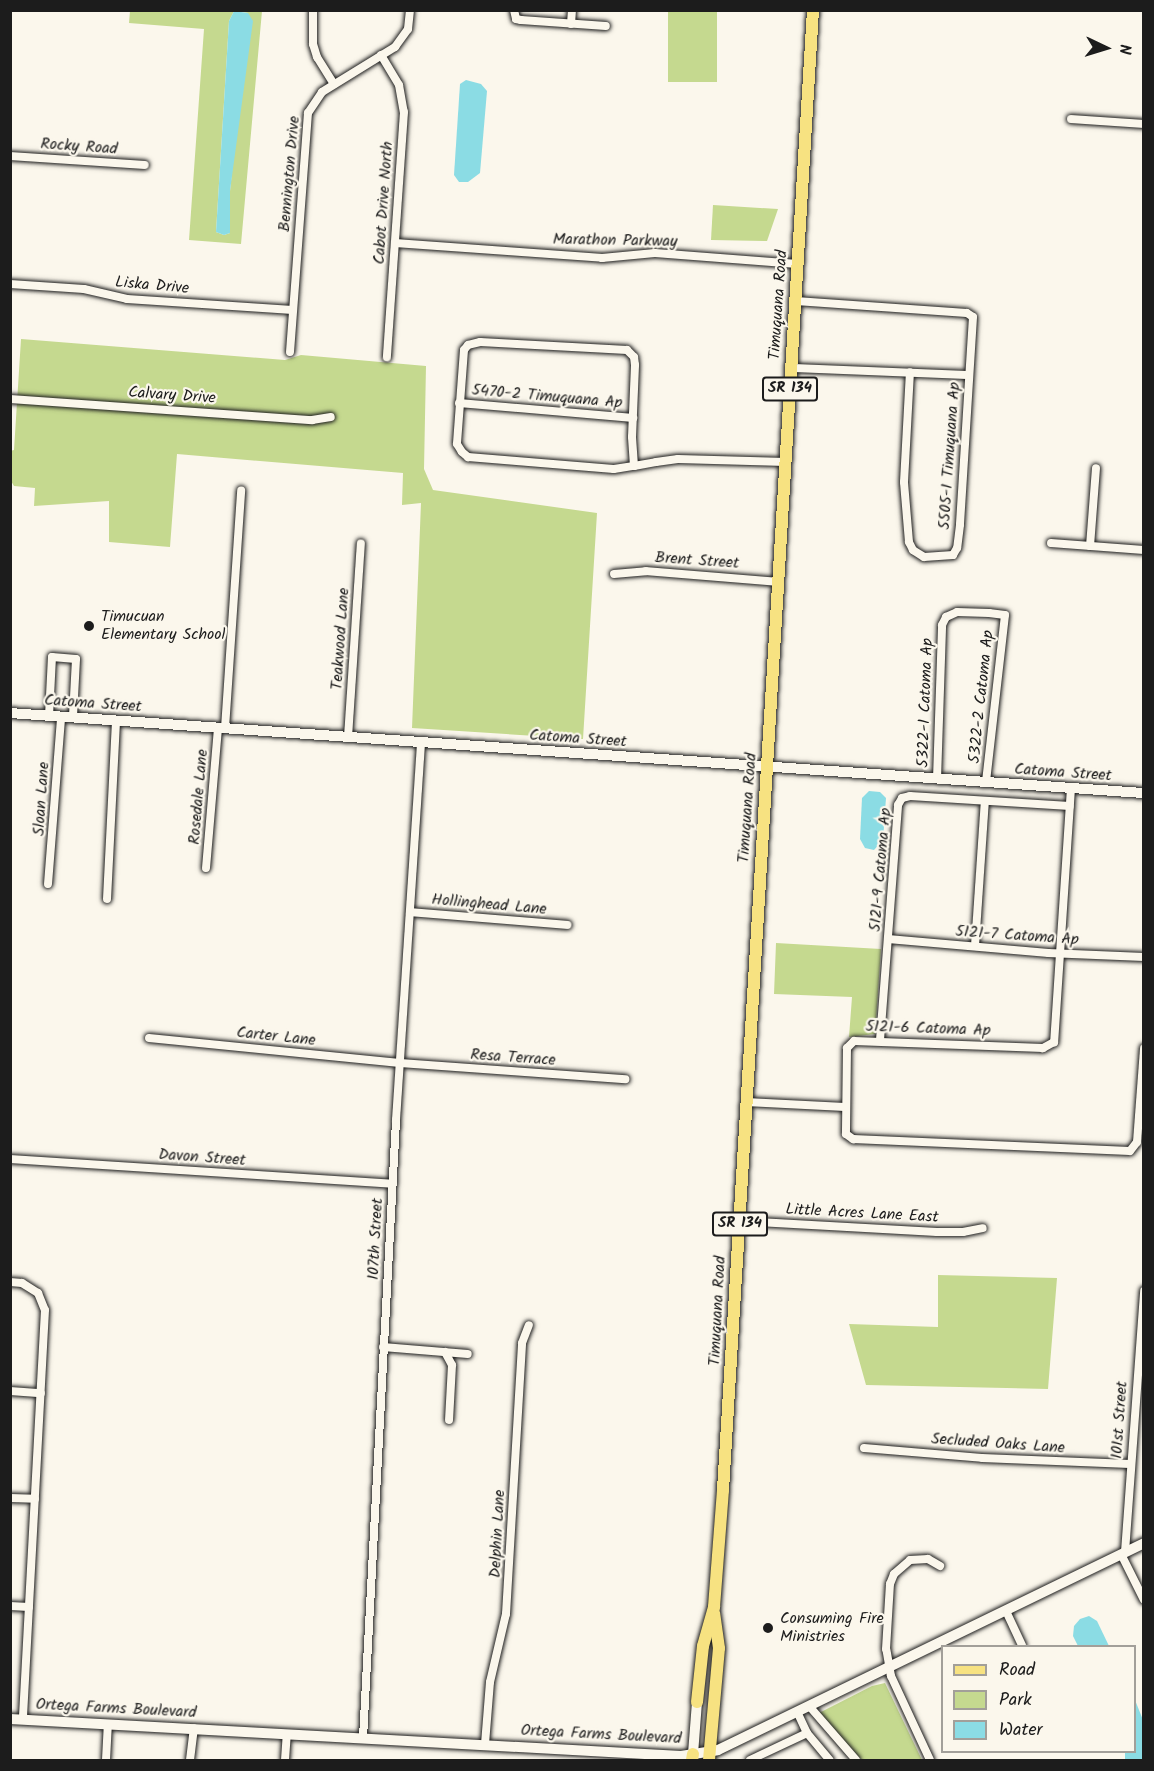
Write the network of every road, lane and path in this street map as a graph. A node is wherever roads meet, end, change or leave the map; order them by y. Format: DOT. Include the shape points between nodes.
graph roads {
  1 [pos="313,10"];
  2 [pos="410,10"];
  3 [pos="514,10"];
  4 [pos="572,10"];
  5 [pos="813,10"];
  6 [pos="571,24"];
  7 [pos="606,26"];
  8 [pos="381,55"];
  9 [pos="334,84"];
  10 [pos="1071,119"];
  11 [pos="1143,124"];
  12 [pos="10,156"];
  13 [pos="145,165"];
  14 [pos="395,243"];
  15 [pos="798,264"];
  16 [pos="10,284"];
  17 [pos="796,301"];
  18 [pos="293,310"];
  19 [pos="290,352"];
  20 [pos="387,357"];
  21 [pos="792,368"];
  22 [pos="910,372"];
  23 [pos="969,375"];
  24 [pos="10,399"];
  25 [pos="459,403"];
  26 [pos="331,417"];
  27 [pos="633,418"];
  28 [pos="786,462"];
  29 [pos="634,466"];
  30 [pos="1096,468"];
  31 [pos="241,491"];
  32 [pos="361,543"];
  33 [pos="1051,543"];
  34 [pos="1090,546"];
  35 [pos="1143,550"];
  36 [pos="614,574"];
  37 [pos="779,582"];
  38 [pos="1005,615"];
  39 [pos="10,713"];
  40 [pos="49,716"];
  41 [pos="67,717"];
  42 [pos="116,720"];
  43 [pos="221,728"];
  44 [pos="348,737"];
  45 [pos="421,743"];
  46 [pos="768,767"];
  47 [pos="937,778"];
  48 [pos="986,782"];
  49 [pos="1071,789"];
  50 [pos="1143,793"];
  51 [pos="985,801"];
  52 [pos="1070,806"];
  53 [pos="206,868"];
  54 [pos="48,884"];
  55 [pos="107,899"];
  56 [pos="410,912"];
  57 [pos="567,925"];
  58 [pos="888,939"];
  59 [pos="975,946"];
  60 [pos="1060,953"];
  61 [pos="1143,957"];
  62 [pos="149,1038"];
  63 [pos="880,1040"];
  64 [pos="1143,1048"];
  65 [pos="400,1063"];
  66 [pos="1143,1071"];
  67 [pos="625,1079"];
  68 [pos="746,1102"];
  69 [pos="845,1107"];
  70 [pos="10,1159"];
  71 [pos="392,1184"];
  72 [pos="740,1221"];
  73 [pos="983,1228"];
  74 [pos="10,1282"];
  75 [pos="1143,1291"];
  76 [pos="529,1325"];
  77 [pos="383,1347"];
  78 [pos="445,1352"];
  79 [pos="468,1354"];
  80 [pos="10,1391"];
  81 [pos="41,1393"];
  82 [pos="449,1420"];
  83 [pos="864,1448"];
  84 [pos="1130,1464"];
  85 [pos="10,1498"];
  86 [pos="35,1499"];
  87 [pos="1143,1544"];
  88 [pos="1123,1553"];
  89 [pos="940,1566"];
  90 [pos="1143,1600"];
  91 [pos="10,1606"];
  92 [pos="29,1607"];
  93 [pos="714,1607"];
  94 [pos="1005,1611"];
  95 [pos="1021,1645"];
  96 [pos="888,1668"];
  97 [pos="697,1702"];
  98 [pos="810,1707"];
  99 [pos="798,1712"];
  100 [pos="10,1719"];
  101 [pos="23,1719"];
  102 [pos="108,1724"];
  103 [pos="194,1728"];
  104 [pos="807,1733"];
  105 [pos="287,1734"];
  106 [pos="363,1738"];
  107 [pos="485,1744"];
  108 [pos="709,1756"];
  109 [pos="692,1757"];
  110 [pos="106,1761"];
  111 [pos="190,1761"];
  112 [pos="285,1761"];
  113 [pos="750,1761"];
  114 [pos="830,1761"];
  115 [pos="856,1761"];
  116 [pos="930,1761"];
  1 -- 9 [label="street" via="313,44"];
  2 -- 8 [label="street, Bennington Drive" via="408,29"];
  3 -- 6 [label="street" via="516,19"];
  4 -- 6 [label="street"];
  5 -- 15 [label="main road, Timuquana Road / SR 134"];
  6 -- 7 [label="street"];
  8 -- 9 [label="street, Bennington Drive"];
  8 -- 14 [label="street, Cabot Drive North" via="399,86 404,112"];
  9 -- 18 [label="street, Bennington Drive" via="314,100 305,127"];
  10 -- 11 [label="street"];
  12 -- 13 [label="street, Rocky Road"];
  14 -- 15 [label="street, Marathon Parkway" via="602,258 655,254"];
  14 -- 20 [label="street, Cabot Drive North"];
  15 -- 17 [label="main road, Timuquana Road / SR 134"];
  16 -- 18 [label="street, Liska Drive" via="84,289 127,299"];
  17 -- 21 [label="main road, Timuquana Road / SR 134"];
  17 -- 23 [label="street" via="970,314 973,317"];
  18 -- 19 [label="street, Bennington Drive"];
  21 -- 22 [label="street, 5505-1 Timuquana Ap"];
  21 -- 28 [label="main road, Timuquana Road / SR 134"];
  22 -- 23 [label="street, 5505-1 Timuquana Ap"];
  22 -- 23 [label="street, 5505-1 Timuquana Ap" via="904,482 909,542 917,554 930,557 953,555 957,548"];
  24 -- 26 [label="street, Calvary Drive" via="312,420"];
  25 -- 27 [label="street, 5470-2 Timuquana Ap"];
  25 -- 27 [label="street" via="462,357 464,350 474,343 627,350 635,365"];
  25 -- 29 [label="street" via="457,444 468,457 614,469"];
  27 -- 29 [label="street"];
  28 -- 29 [label="street" via="678,459"];
  28 -- 37 [label="main road, Timuquana Road / SR 134"];
  30 -- 34 [label="street"];
  31 -- 43 [label="street, Rosedale Lane"];
  32 -- 44 [label="street, Teakwood Lane"];
  33 -- 34 [label="street"];
  34 -- 35 [label="street"];
  36 -- 37 [label="street, Brent Street" via="646,571"];
  37 -- 46 [label="main road, Timuquana Road / SR 134"];
  38 -- 47 [label="street, 5322-1 Catoma Ap" via="957,612 946,617 942,625"];
  38 -- 48 [label="street, 5322-2 Catoma Ap"];
  39 -- 40 [label="street, Catoma Street"];
  40 -- 41 [label="street, Catoma Street"];
  40 -- 41 [label="street, Sloan Lane" via="52,657 76,659"];
  41 -- 42 [label="street, Catoma Street"];
  41 -- 54 [label="street, Sloan Lane"];
  42 -- 43 [label="street, Catoma Street"];
  42 -- 55 [label="street"];
  43 -- 44 [label="street, Catoma Street"];
  43 -- 53 [label="street, Rosedale Lane"];
  44 -- 45 [label="street, Catoma Street"];
  45 -- 46 [label="street, Catoma Street"];
  45 -- 56 [label="street, 107th Street"];
  46 -- 47 [label="street, Catoma Street"];
  46 -- 68 [label="main road, Timuquana Road / SR 134"];
  47 -- 48 [label="street, Catoma Street"];
  48 -- 49 [label="street, Catoma Street"];
  49 -- 50 [label="street, Catoma Street"];
  49 -- 52 [label="street, 5121-6 Catoma Ap"];
  51 -- 52 [label="street, 5121-9 Catoma Ap"];
  51 -- 58 [label="street, 5121-9 Catoma Ap" via="902,798 898,805"];
  51 -- 59 [label="street"];
  52 -- 60 [label="street, 5121-6 Catoma Ap"];
  56 -- 57 [label="street, Hollinghead Lane"];
  56 -- 65 [label="street, 107th Street"];
  58 -- 59 [label="street, 5121-7 Catoma Ap"];
  58 -- 63 [label="street, 5121-9 Catoma Ap"];
  59 -- 60 [label="street, 5121-7 Catoma Ap"];
  60 -- 61 [label="street, 5121-7 Catoma Ap"];
  60 -- 63 [label="street, 5121-6 Catoma Ap" via="1056,1037 1050,1046"];
  62 -- 65 [label="street, Carter Lane"];
  63 -- 69 [label="street, 5121-6 Catoma Ap" via="858,1039 850,1044"];
  64 -- 66 [label="street, 5121-6 Catoma Ap"];
  65 -- 67 [label="street, Resa Terrace"];
  65 -- 71 [label="street, 107th Street"];
  66 -- 69 [label="street, 5121-6 Catoma Ap" via="1137,1142 1124,1152 853,1139 844,1128"];
  68 -- 69 [label="street"];
  68 -- 72 [label="main road, Timuquana Road / SR 134"];
  70 -- 71 [label="street, Davon Street"];
  71 -- 77 [label="street, 107th Street"];
  72 -- 73 [label="street, Little Acres Lane East" via="937,1232"];
  72 -- 93 [label="main road, Timuquana Road / SR 134"];
  74 -- 81 [label="street" via="22,1283 38,1293 45,1310"];
  75 -- 84 [label="street, 101st Street"];
  76 -- 107 [label="street, Delphin Lane" via="522,1343 506,1614 490,1682"];
  77 -- 78 [label="street"];
  77 -- 106 [label="street, 107th Street"];
  78 -- 79 [label="street"];
  78 -- 82 [label="street" via="452,1365"];
  80 -- 81 [label="street"];
  81 -- 86 [label="street"];
  83 -- 84 [label="street, Secluded Oaks Lane"];
  84 -- 88 [label="street, 101st Street"];
  85 -- 86 [label="street"];
  86 -- 92 [label="street"];
  87 -- 88 [label="street, Ortega Farms Boulevard"];
  88 -- 90 [label="street"];
  88 -- 94 [label="street, Ortega Farms Boulevard"];
  89 -- 96 [label="street" via="927,1559 910,1560 894,1574 888,1606"];
  91 -- 92 [label="street"];
  92 -- 101 [label="street"];
  93 -- 97 [label="main road, Timuquana Road / SR 134" via="703,1646"];
  93 -- 108 [label="main road, Timuquana Road / SR 134" via="719,1648"];
  94 -- 95 [label="street"];
  94 -- 96 [label="street, Ortega Farms Boulevard"];
  96 -- 98 [label="street, Ortega Farms Boulevard"];
  96 -- 116 [label="street"];
  97 -- 109 [label="street, Timuquana Road / SR 134"];
  98 -- 99 [label="street, Ortega Farms Boulevard"];
  98 -- 115 [label="street"];
  99 -- 104 [label="street"];
  99 -- 108 [label="street, Ortega Farms Boulevard"];
  100 -- 101 [label="street, Ortega Farms Boulevard"];
  101 -- 102 [label="street, Ortega Farms Boulevard"];
  102 -- 103 [label="street, Ortega Farms Boulevard"];
  102 -- 110 [label="street"];
  103 -- 105 [label="street, Ortega Farms Boulevard"];
  103 -- 111 [label="street"];
  104 -- 113 [label="street"];
  104 -- 114 [label="street"];
  105 -- 106 [label="street, Ortega Farms Boulevard"];
  105 -- 112 [label="street"];
  106 -- 107 [label="street, Ortega Farms Boulevard"];
  107 -- 109 [label="street, Ortega Farms Boulevard"];
  108 -- 109 [label="street, Ortega Farms Boulevard"];
}
